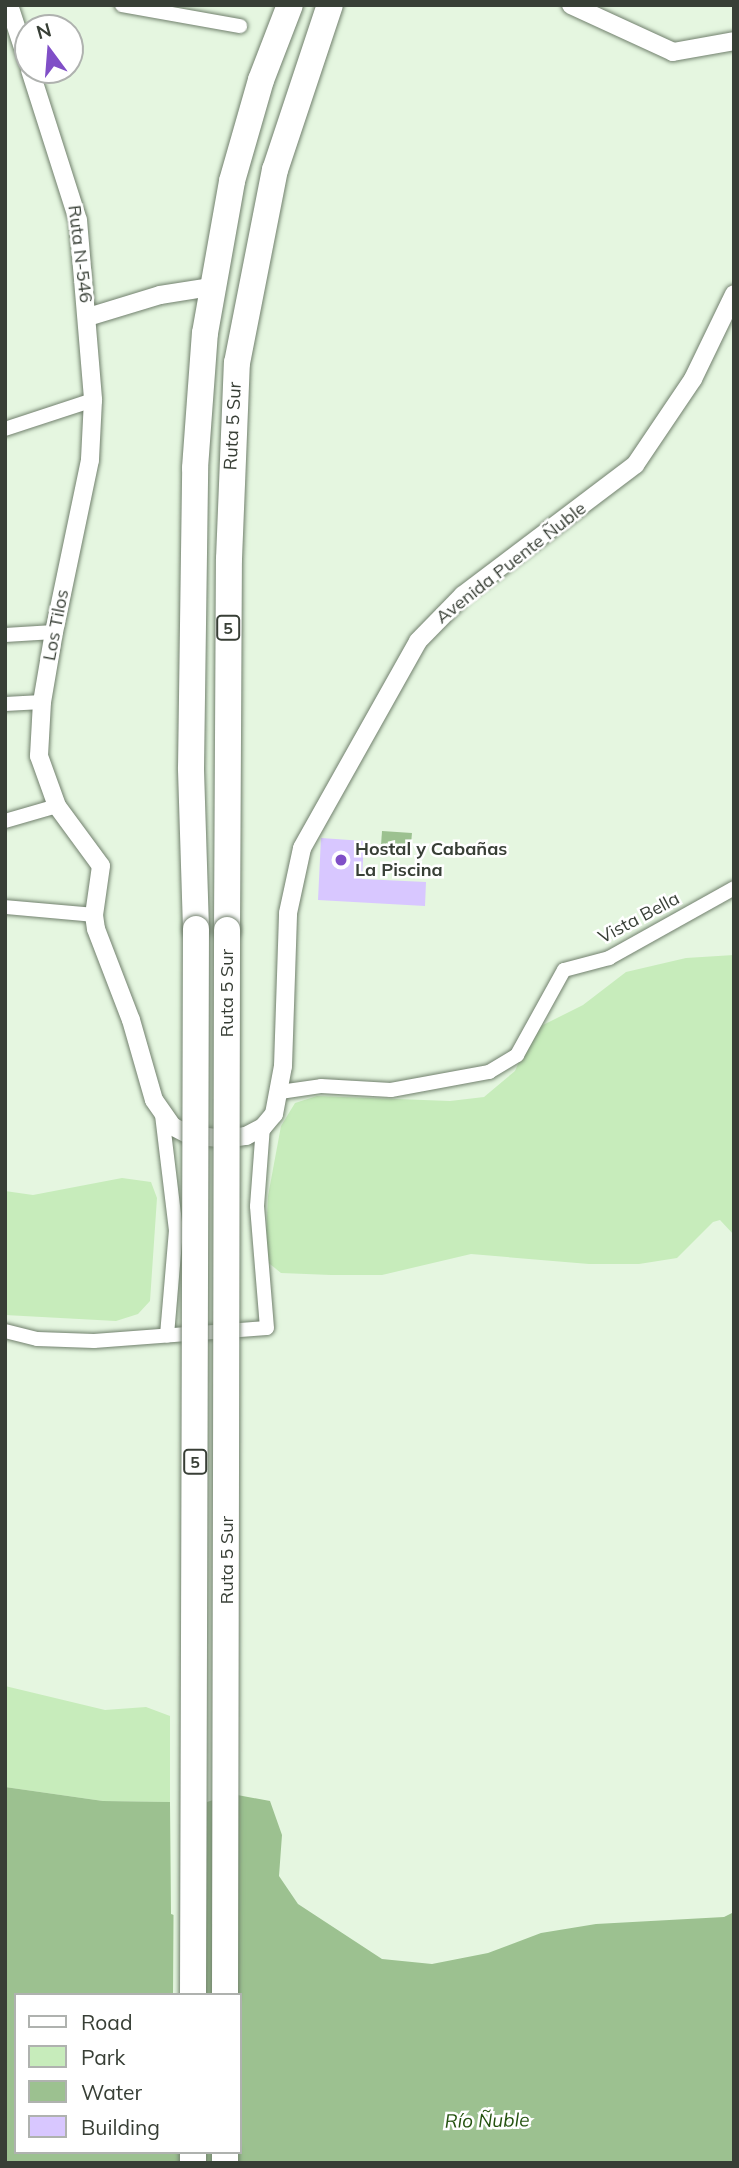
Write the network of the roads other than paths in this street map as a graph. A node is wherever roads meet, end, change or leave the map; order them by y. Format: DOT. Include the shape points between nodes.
graph roads {
  1 [pos="122,5"];
  2 [pos="290,5"];
  3 [pos="330,5"];
  4 [pos="571,5"];
  5 [pos="240,26"];
  6 [pos="734,41"];
  7 [pos="34,84"];
  8 [pos="211,287"];
  9 [pos="734,294"];
  10 [pos="88,317"];
  11 [pos="93,400"];
  12 [pos="5,429"];
  13 [pos="54,632"];
  14 [pos="5,635"];
  15 [pos="42,702"];
  16 [pos="5,704"];
  17 [pos="57,806"];
  18 [pos="5,821"];
  19 [pos="734,888"];
  20 [pos="5,907"];
  21 [pos="94,915"];
  22 [pos="280,1092"];
  23 [pos="162,1115"];
  24 [pos="263,1127"];
  25 [pos="5,1331"];
  26 [pos="167,1336"];
  27 [pos="193,1993"];
  28 [pos="225,1993"];
  1 -- 5 [label="street"];
  2 -- 8 [label="highway, Ruta 5 Sur / 5" via="246,129"];
  3 -- 28 [label="highway, Ruta 5 Sur / 5, bridge" via="275,170 237,363 229,573"];
  4 -- 6 [label="street" via="673,52"];
  7 -- 10 [label="street, Ruta N-546" via="78,220"];
  8 -- 10 [label="street, Ruta N-546" via="160,295"];
  8 -- 27 [label="highway, Ruta 5 Sur / 5, bridge" via="195,468 191,768 197,929"];
  9 -- 22 [label="street, Avenida Puente Ñuble" via="693,379 635,465 463,595 418,641 316,820 291,886"];
  10 -- 11 [label="street, Los Tilos"];
  11 -- 12 [label="street"];
  11 -- 13 [label="street, Los Tilos" via="90,460"];
  13 -- 14 [label="street"];
  13 -- 15 [label="street, Los Tilos"];
  15 -- 16 [label="street"];
  15 -- 17 [label="street, Los Tilos" via="39,756"];
  17 -- 18 [label="street"];
  17 -- 21 [label="street, Los Tilos" via="101,866"];
  19 -- 22 [label="street, Vista Bella" via="609,958 564,970 517,1055 489,1072 391,1090 321,1086"];
  20 -- 21 [label="street"];
  21 -- 23 [label="street"];
  22 -- 24 [label="street" via="274,1114"];
  23 -- 24 [label="street" via="188,1135 209,1138 246,1136"];
  23 -- 26 [label="street" via="176,1230"];
  24 -- 26 [label="street" via="257,1206 267,1328"];
  25 -- 26 [label="street" via="37,1339"];
}
